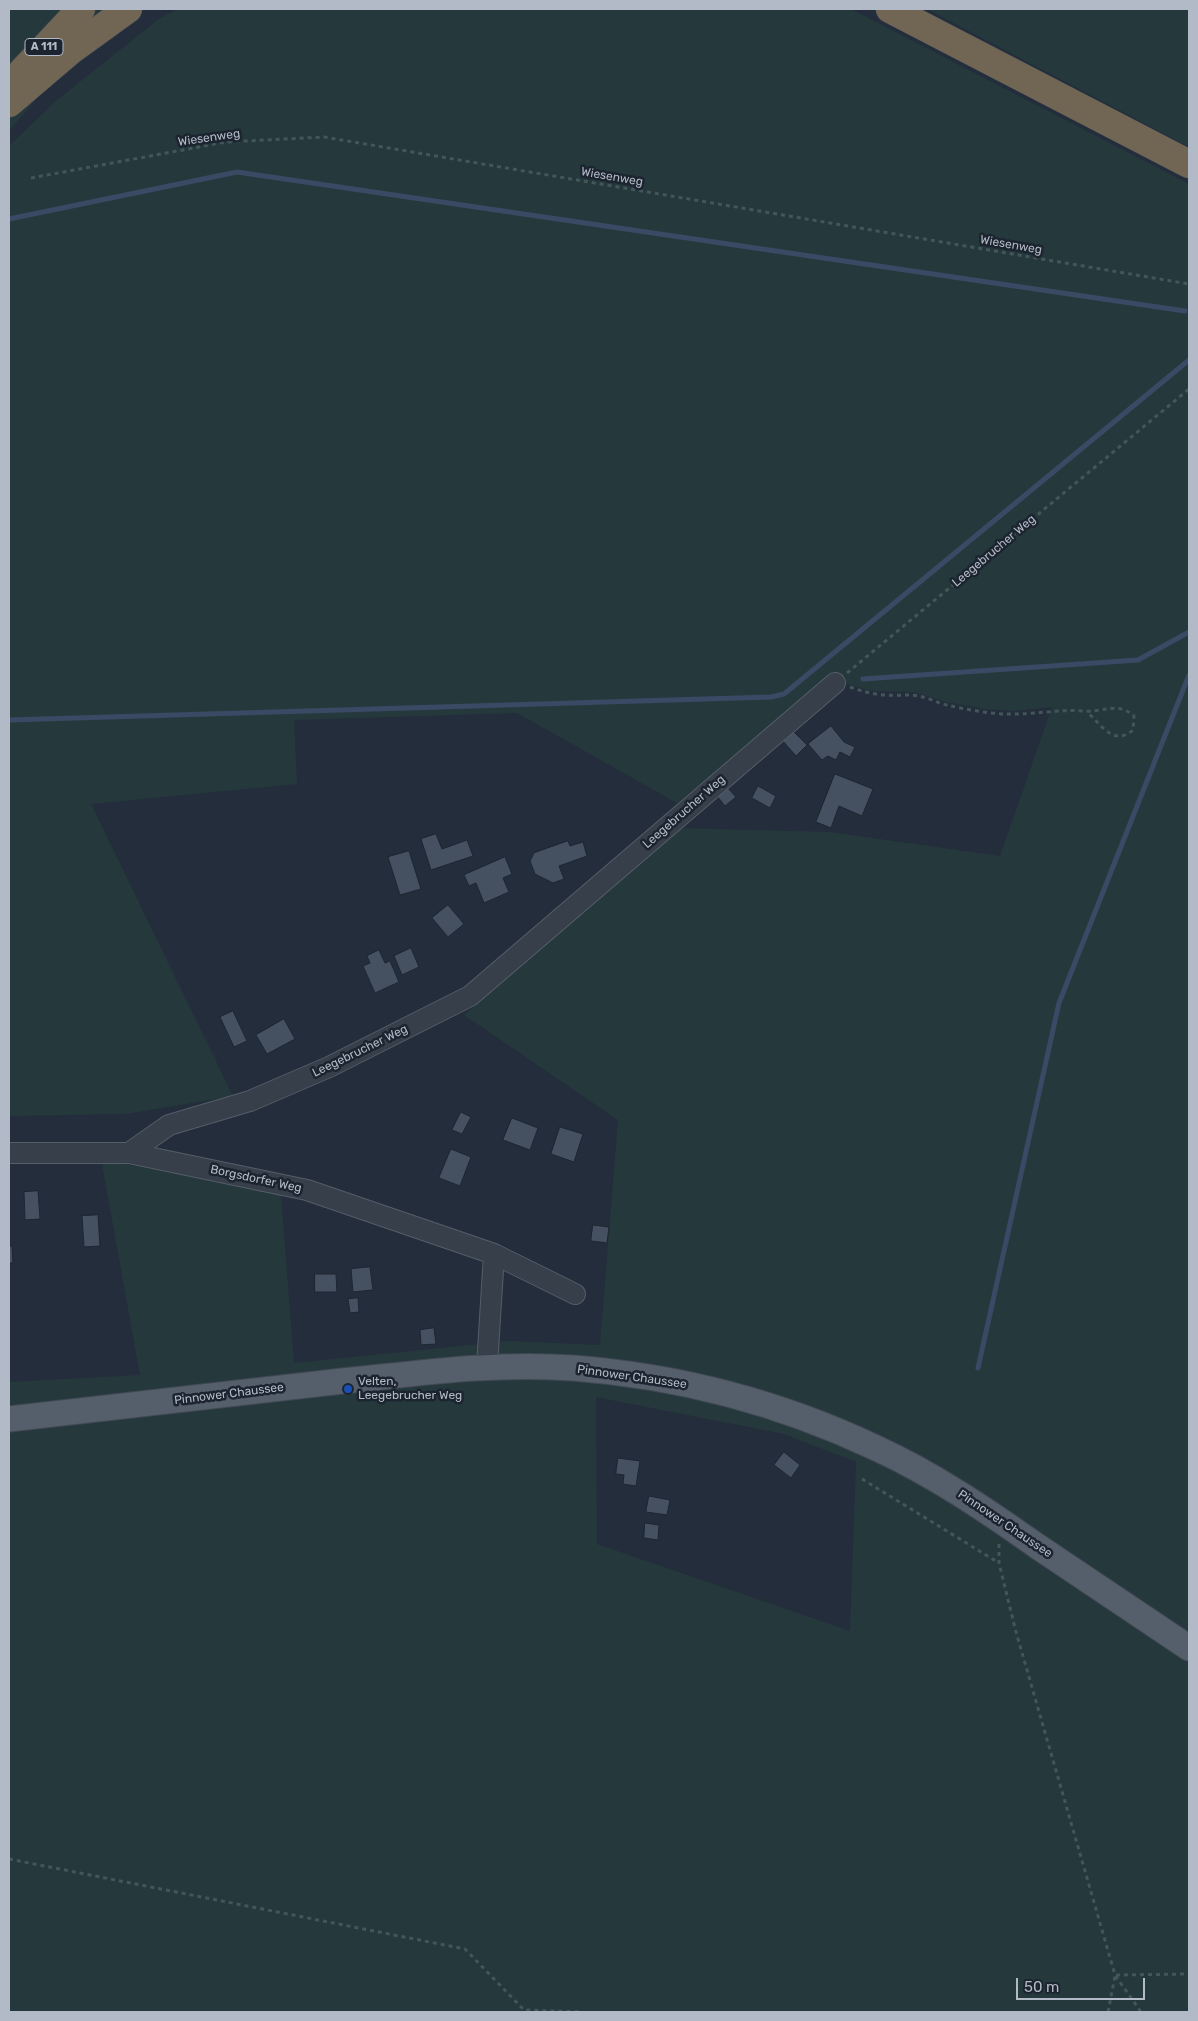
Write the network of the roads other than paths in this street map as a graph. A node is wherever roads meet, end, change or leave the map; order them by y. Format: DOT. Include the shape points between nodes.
graph roads {
  1 [pos="80,9"];
  2 [pos="128,9"];
  3 [pos="890,9"];
  4 [pos="9,86"];
  5 [pos="9,104"];
  6 [pos="1189,164"];
  7 [pos="835,682"];
  8 [pos="9,1153"];
  9 [pos="129,1154"];
  10 [pos="494,1254"];
  11 [pos="575,1294"];
  12 [pos="487,1366"];
  13 [pos="9,1419"];
  14 [pos="1189,1648"];
  1 -- 4 [label="highway, A 111"];
  2 -- 5 [label="highway" via="70,51"];
  3 -- 6 [label="highway"];
  7 -- 9 [label="street, Leegebrucher Weg" via="470,996 329,1067 250,1101 169,1125"];
  8 -- 9 [label="street, Borgsdorfer Weg"];
  9 -- 10 [label="street, Borgsdorfer Weg" via="307,1190"];
  10 -- 11 [label="street, Borgsdorfer Weg"];
  10 -- 12 [label="street"];
  12 -- 13 [label="main road, Pinnower Chaussee"];
  12 -- 14 [label="main road, Pinnower Chaussee" via="572,1368 640,1376 724,1392 815,1421 879,1449 946,1486"];
}
